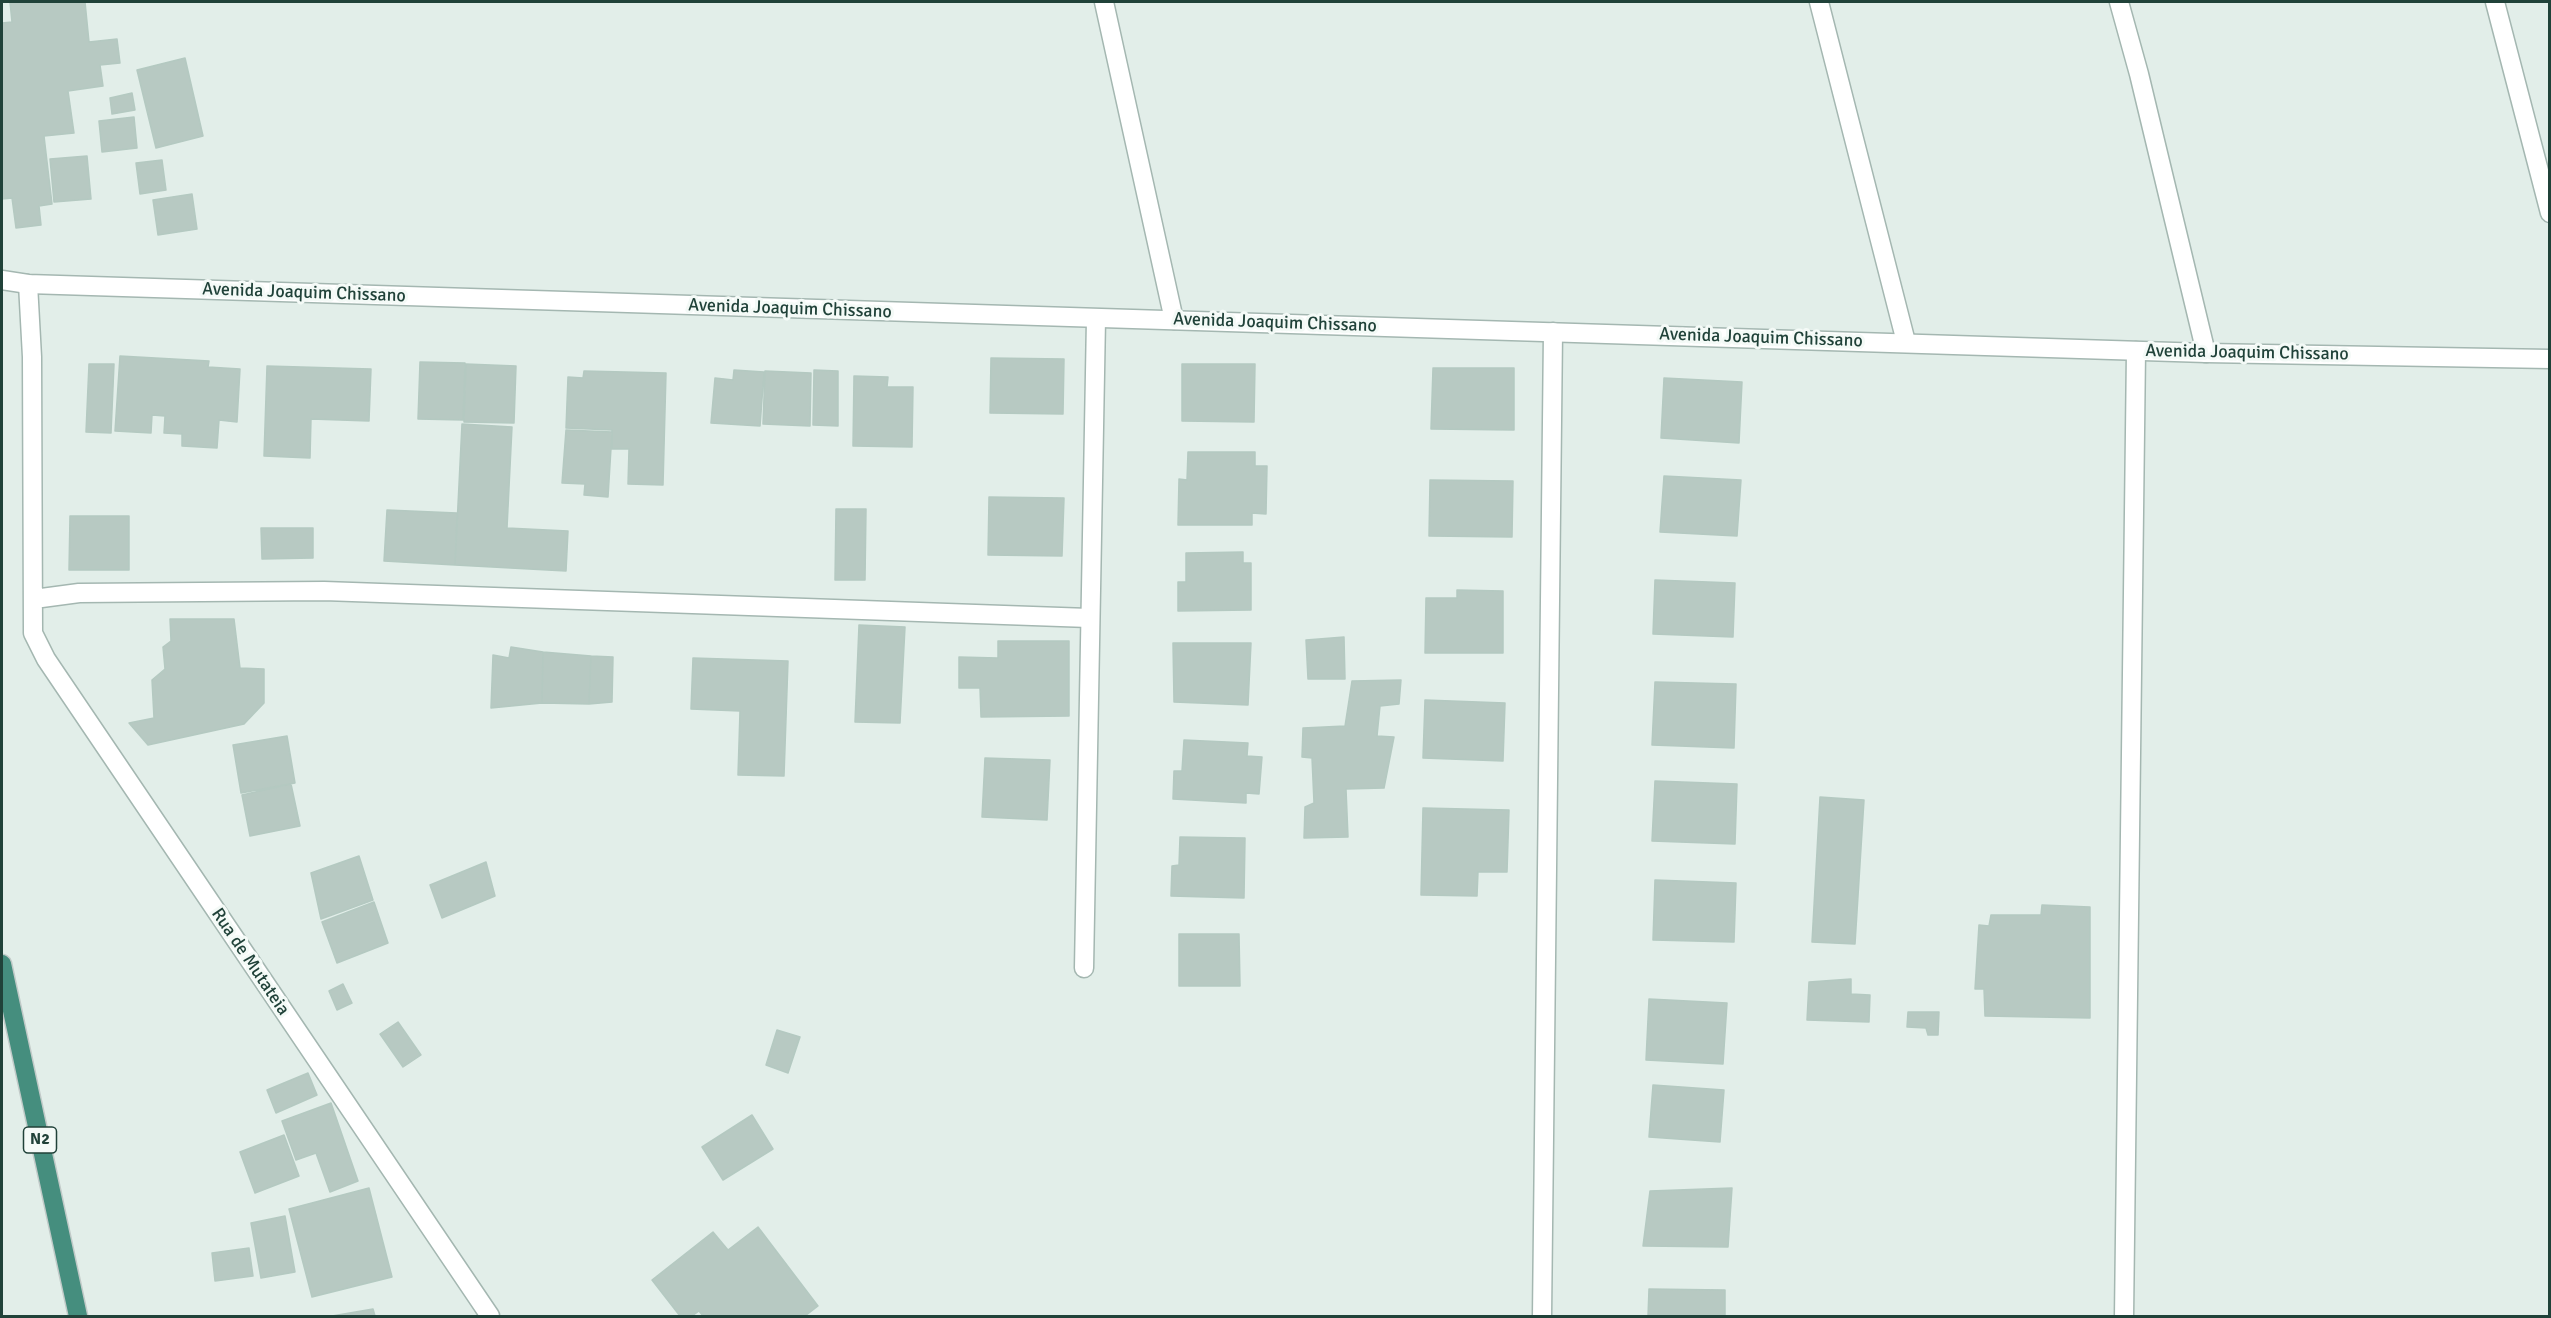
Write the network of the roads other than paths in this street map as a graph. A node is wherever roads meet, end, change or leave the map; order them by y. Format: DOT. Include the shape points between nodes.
graph roads {
  1 [pos="1104,2"];
  2 [pos="1820,2"];
  3 [pos="2119,2"];
  4 [pos="2495,2"];
  5 [pos="2550,213"];
  6 [pos="2,280"];
  7 [pos="28,284"];
  8 [pos="1096,319"];
  9 [pos="1174,320"];
  10 [pos="1553,332"];
  11 [pos="1906,342"];
  12 [pos="2136,351"];
  13 [pos="2206,353"];
  14 [pos="2550,359"];
  15 [pos="34,599"];
  16 [pos="1089,618"];
  17 [pos="2,964"];
  18 [pos="1084,968"];
  19 [pos="78,1317"];
  20 [pos="490,1317"];
  21 [pos="1542,1317"];
  22 [pos="2124,1317"];
  1 -- 9 [label="street"];
  2 -- 11 [label="street"];
  3 -- 13 [label="street"];
  4 -- 5 [label="street"];
  6 -- 7 [label="street, Avenida Joaquim Chissano"];
  7 -- 8 [label="street, Avenida Joaquim Chissano"];
  7 -- 15 [label="street, Rua de Mutateia"];
  8 -- 9 [label="street, Avenida Joaquim Chissano"];
  8 -- 16 [label="street"];
  9 -- 10 [label="street, Avenida Joaquim Chissano"];
  10 -- 11 [label="street, Avenida Joaquim Chissano"];
  10 -- 21 [label="street"];
  11 -- 12 [label="street, Avenida Joaquim Chissano"];
  12 -- 13 [label="street, Avenida Joaquim Chissano"];
  12 -- 22 [label="street"];
  13 -- 14 [label="street, Avenida Joaquim Chissano"];
  15 -- 16 [label="street" via="79,592 324,591"];
  15 -- 20 [label="street, Rua de Mutateia" via="33,633 46,659"];
  16 -- 18 [label="street"];
  17 -- 19 [label="highway, N2"];
}
